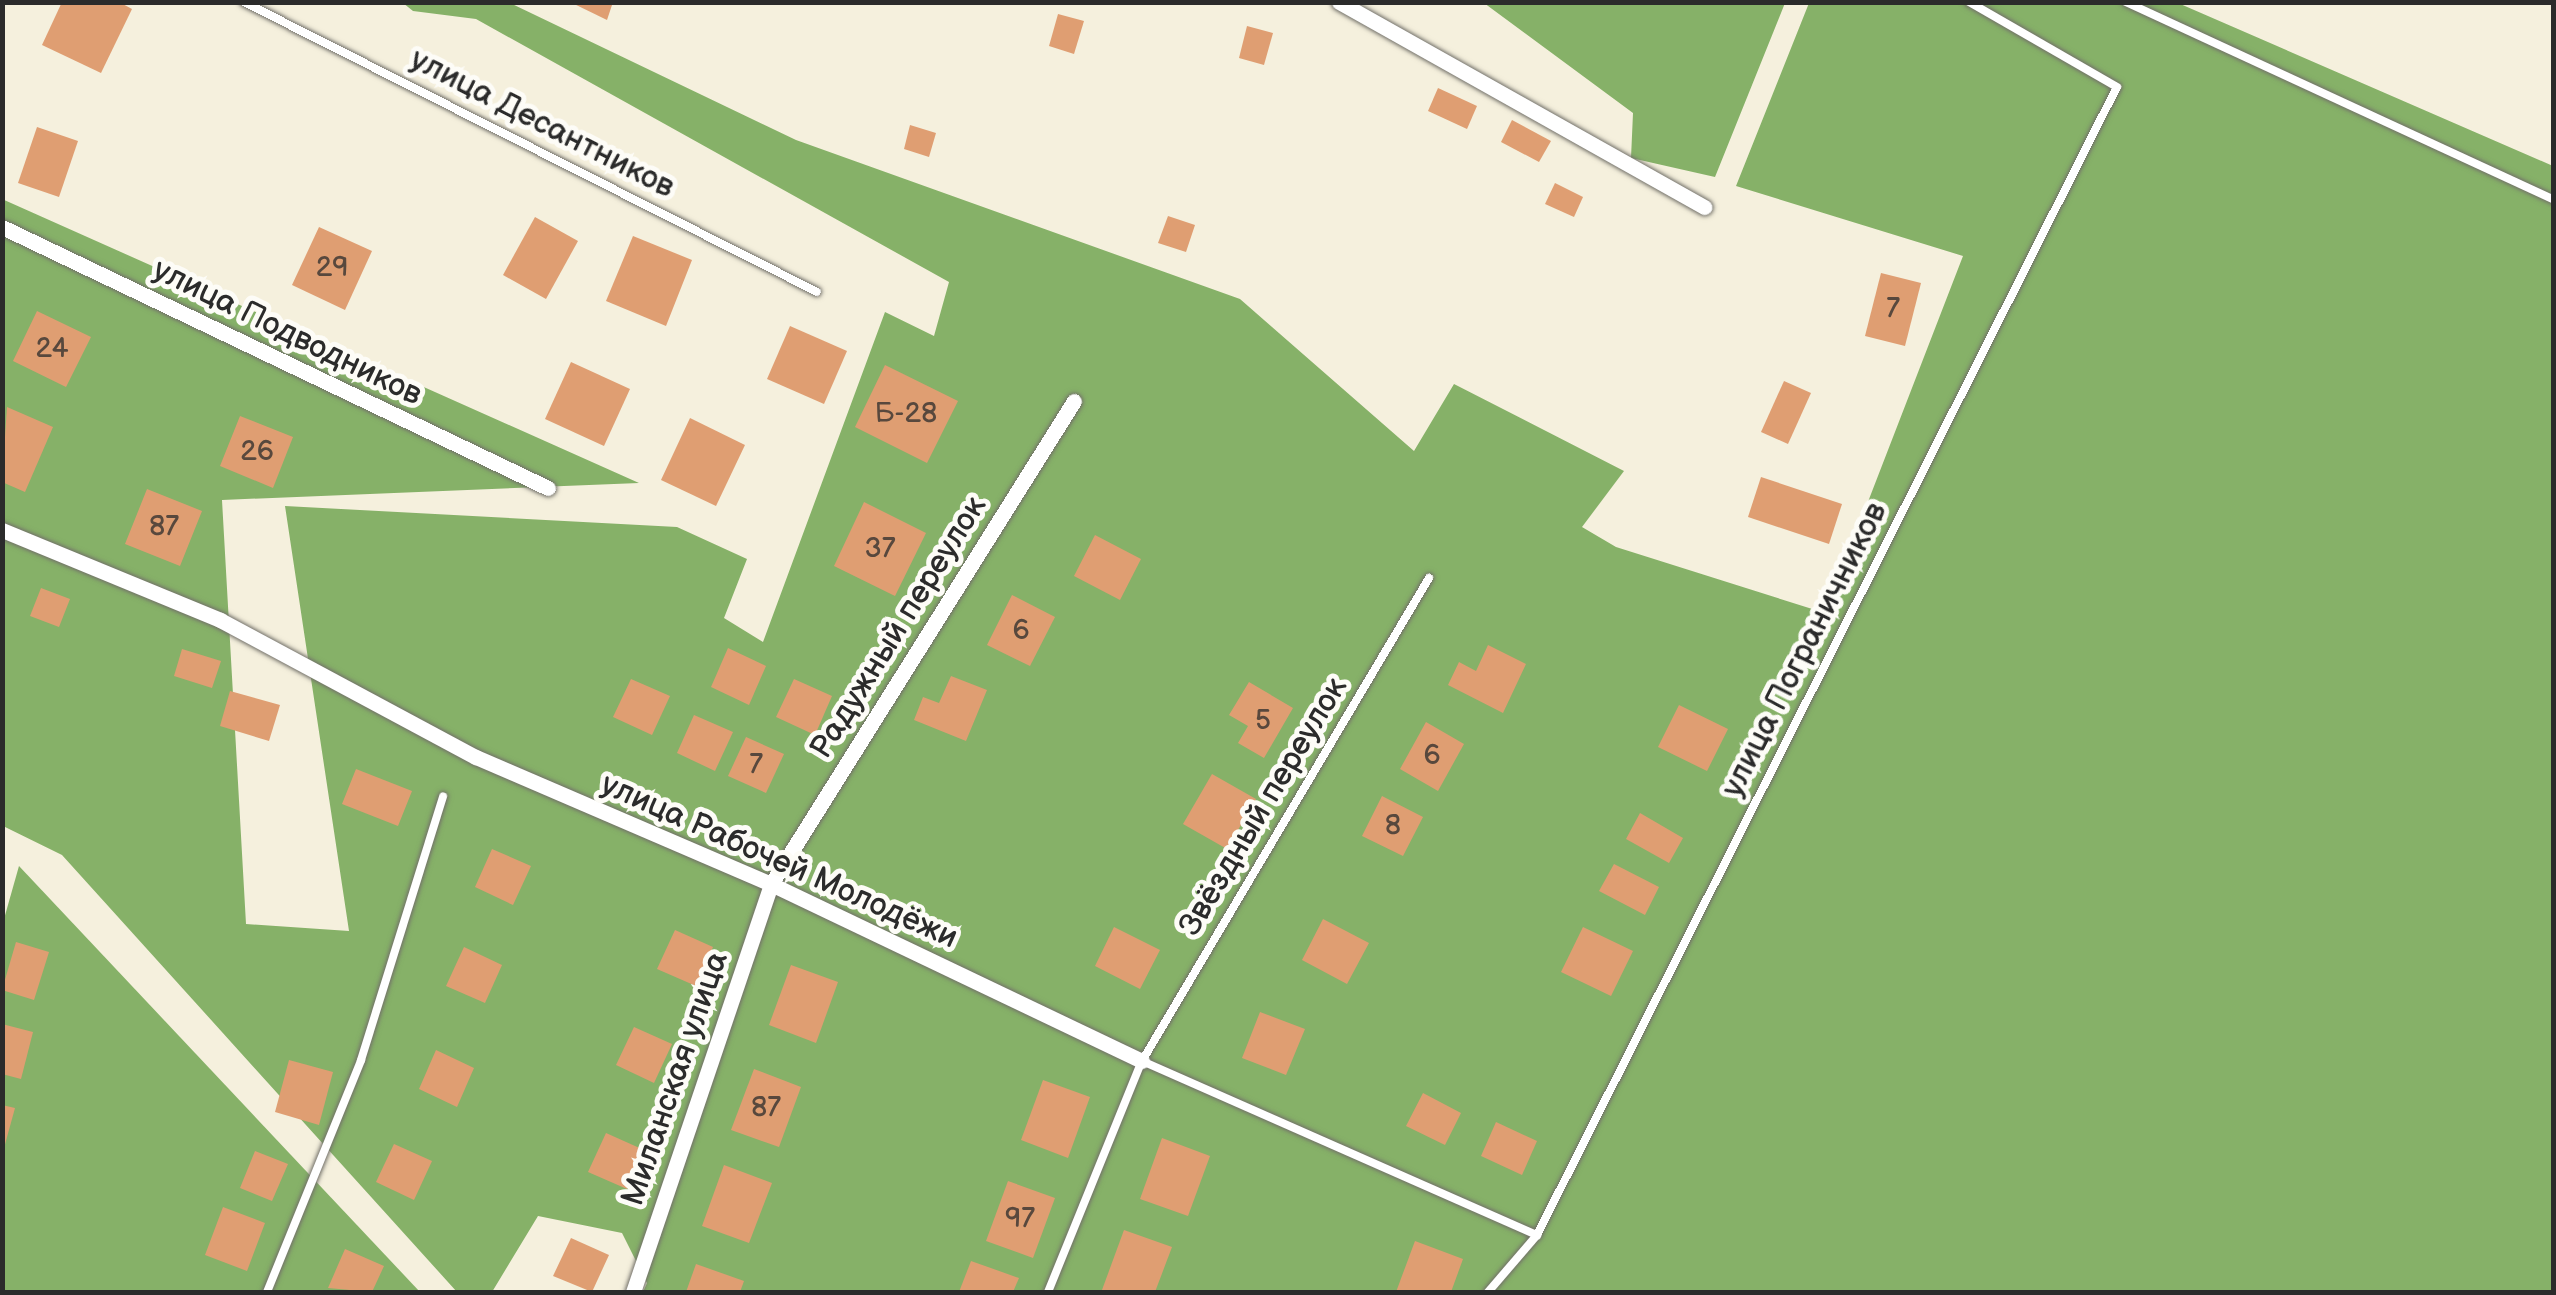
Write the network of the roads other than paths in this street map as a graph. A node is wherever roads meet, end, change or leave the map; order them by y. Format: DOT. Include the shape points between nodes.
graph roads {
  1 [pos="244,2"];
  2 [pos="1339,2"];
  3 [pos="1969,2"];
  4 [pos="2126,2"];
  5 [pos="2554,200"];
  6 [pos="1704,207"];
  7 [pos="2,227"];
  8 [pos="817,292"];
  9 [pos="1074,401"];
  10 [pos="548,488"];
  11 [pos="2,530"];
  12 [pos="1429,578"];
  13 [pos="443,796"];
  14 [pos="772,884"];
  15 [pos="1142,1060"];
  16 [pos="1537,1235"];
  17 [pos="266,1292"];
  18 [pos="633,1292"];
  19 [pos="1048,1292"];
  20 [pos="1488,1292"];
  1 -- 8 [label="lane, улица Десантников"];
  2 -- 6 [label="street"];
  3 -- 16 [label="lane, улица Пограничников" via="2117,87"];
  4 -- 5 [label="lane"];
  7 -- 10 [label="street, улица Подводников"];
  9 -- 14 [label="street, Радужный переулок"];
  11 -- 14 [label="street, улица Рабочей Молодёжи" via="220,620 476,756"];
  12 -- 15 [label="lane, Звёздный переулок"];
  13 -- 17 [label="lane" via="361,1060"];
  14 -- 15 [label="street, улица Рабочей Молодёжи"];
  14 -- 18 [label="street, Миланская улица"];
  15 -- 16 [label="lane, улица Рабочей Молодёжи"];
  15 -- 19 [label="lane, Звёздный переулок"];
  16 -- 20 [label="lane, улица Пограничников"];
}
